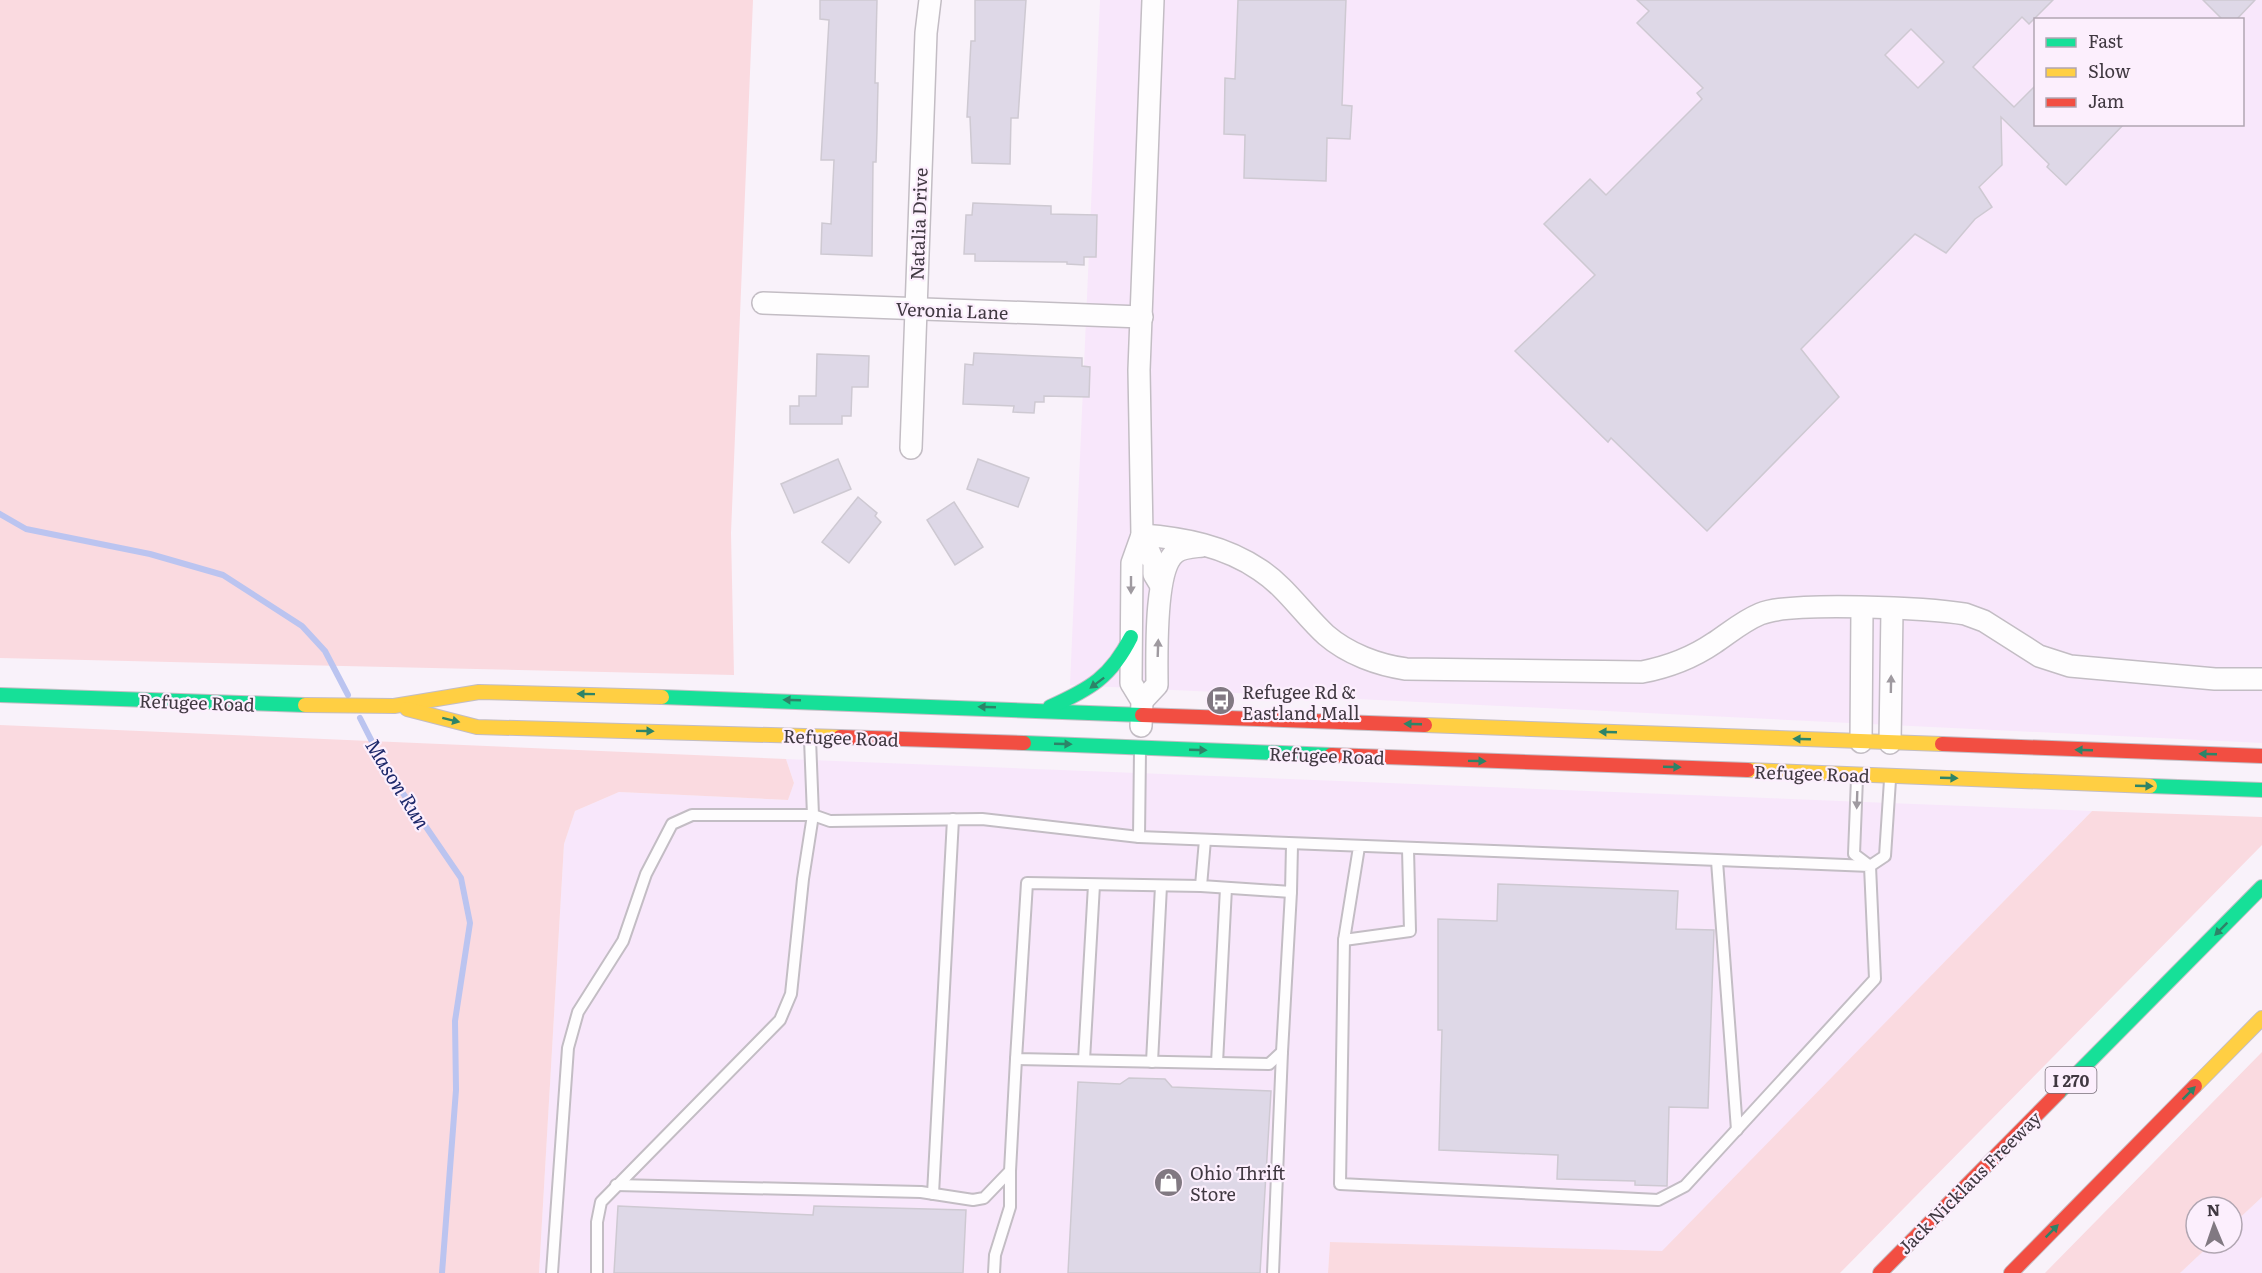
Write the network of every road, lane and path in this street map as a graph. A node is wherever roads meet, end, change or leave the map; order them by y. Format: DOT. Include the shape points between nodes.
graph roads {
  1 [pos="930,0"];
  2 [pos="1154,0"];
  3 [pos="763,303"];
  4 [pos="915,308"];
  5 [pos="1142,317"];
  6 [pos="911,448"];
  7 [pos="1142,535"];
  8 [pos="1206,545"];
  9 [pos="1160,584"];
  10 [pos="1862,609"];
  11 [pos="1892,610"];
  12 [pos="1131,637"];
  13 [pos="2262,679"];
  14 [pos="0,695"];
  15 [pos="394,706"];
  16 [pos="1142,707"];
  17 [pos="1045,710"];
  18 [pos="810,735"];
  19 [pos="1140,747"];
  20 [pos="2262,756"];
  21 [pos="1859,758"];
  22 [pos="1890,759"];
  23 [pos="2262,790"];
  24 [pos="813,815"];
  25 [pos="953,819"];
  26 [pos="1139,837"];
  27 [pos="1206,840"];
  28 [pos="1292,845"];
  29 [pos="1359,847"];
  30 [pos="1408,849"];
  31 [pos="1717,861"];
  32 [pos="1870,867"];
  33 [pos="1094,885"];
  34 [pos="1161,886"];
  35 [pos="1201,886"];
  36 [pos="2262,887"];
  37 [pos="1226,888"];
  38 [pos="1291,892"];
  39 [pos="1344,940"];
  40 [pos="2262,1018"];
  41 [pos="1282,1052"];
  42 [pos="1016,1059"];
  43 [pos="1084,1060"];
  44 [pos="1152,1062"];
  45 [pos="1217,1063"];
  46 [pos="1737,1130"];
  47 [pos="1010,1171"];
  48 [pos="616,1185"];
  49 [pos="933,1194"];
  50 [pos="552,1273"];
  51 [pos="597,1273"];
  52 [pos="994,1273"];
  53 [pos="1273,1273"];
  54 [pos="1880,1273"];
  55 [pos="2011,1273"];
  1 -- 4 [label="street, Natalia Drive"];
  2 -- 5 [label="street"];
  3 -- 4 [label="street, Veronia Lane"];
  4 -- 5 [label="street, Veronia Lane"];
  4 -- 6 [label="street, Natalia Drive"];
  5 -- 7 [label="street"];
  7 -- 8 [label="street"];
  7 -- 9 [label="street"];
  7 -- 12 [label="street, one-way" via="1132,563"];
  8 -- 9 [label="street" via="1177,551"];
  8 -- 10 [label="street" via="1262,571 1326,635 1343,646 1383,664 1416,670 1642,672 1687,658 1766,612 1805,607"];
  16 -- 9 [label="street, one-way" via="1157,685"];
  10 -- 11 [label="street"];
  10 -- 21 [label="street"];
  11 -- 13 [label="street" via="1975,617 2040,656 2070,666 2215,679"];
  22 -- 11 [label="street, one-way"];
  12 -- 16 [label="street" via="1131,683"];
  12 -- 17 [label="main road, one-way" via="1113,671 1086,691"];
  14 -- 15 [label="main road, Refugee Road"];
  17 -- 15 [label="main road, Refugee Road, one-way" via="479,692"];
  15 -- 18 [label="main road, Refugee Road, one-way" via="477,727"];
  16 -- 17 [label="main road, Refugee Road"];
  16 -- 19 [label="street"];
  21 -- 16 [label="main road, Refugee Road, one-way"];
  18 -- 19 [label="main road, Refugee Road, one-way"];
  18 -- 24 [label="lane"];
  19 -- 21 [label="main road, Refugee Road, one-way"];
  19 -- 26 [label="lane"];
  20 -- 22 [label="main road, Refugee Road, one-way"];
  21 -- 22 [label="main road, Refugee Road"];
  21 -- 22 [label="main road, Refugee Road"];
  21 -- 32 [label="lane, one-way" via="1854,854"];
  22 -- 23 [label="main road, Refugee Road, one-way"];
  22 -- 32 [label="lane" via="1885,856"];
  24 -- 25 [label="lane" via="830,821"];
  24 -- 48 [label="lane" via="791,994 780,1020"];
  24 -- 50 [label="lane" via="692,815 672,824 646,874 622,941 578,1012 568,1048"];
  25 -- 26 [label="lane"];
  25 -- 49 [label="lane"];
  26 -- 27 [label="lane"];
  27 -- 28 [label="lane"];
  27 -- 35 [label="lane"];
  28 -- 29 [label="lane"];
  28 -- 38 [label="lane"];
  29 -- 30 [label="lane"];
  29 -- 39 [label="lane"];
  30 -- 31 [label="lane"];
  30 -- 39 [label="lane" via="1410,931"];
  31 -- 32 [label="lane"];
  31 -- 46 [label="lane"];
  32 -- 46 [label="lane" via="1875,979"];
  33 -- 34 [label="lane"];
  33 -- 42 [label="lane" via="1027,883"];
  33 -- 43 [label="lane"];
  34 -- 35 [label="lane"];
  34 -- 44 [label="lane"];
  35 -- 37 [label="lane"];
  36 -- 54 [label="main road, Jack Nicklaus Freeway / I 270, one-way"];
  37 -- 38 [label="lane"];
  37 -- 45 [label="lane"];
  38 -- 41 [label="lane"];
  39 -- 46 [label="lane" via="1340,1185 1658,1200 1685,1186"];
  55 -- 40 [label="main road, one-way"];
  41 -- 45 [label="lane" via="1269,1064"];
  41 -- 53 [label="lane"];
  42 -- 43 [label="lane"];
  42 -- 47 [label="lane"];
  43 -- 44 [label="lane"];
  44 -- 45 [label="lane"];
  47 -- 49 [label="lane" via="984,1198"];
  47 -- 52 [label="lane" via="1010,1207 995,1255"];
  48 -- 49 [label="lane"];
  48 -- 51 [label="lane" via="601,1202"];
}
